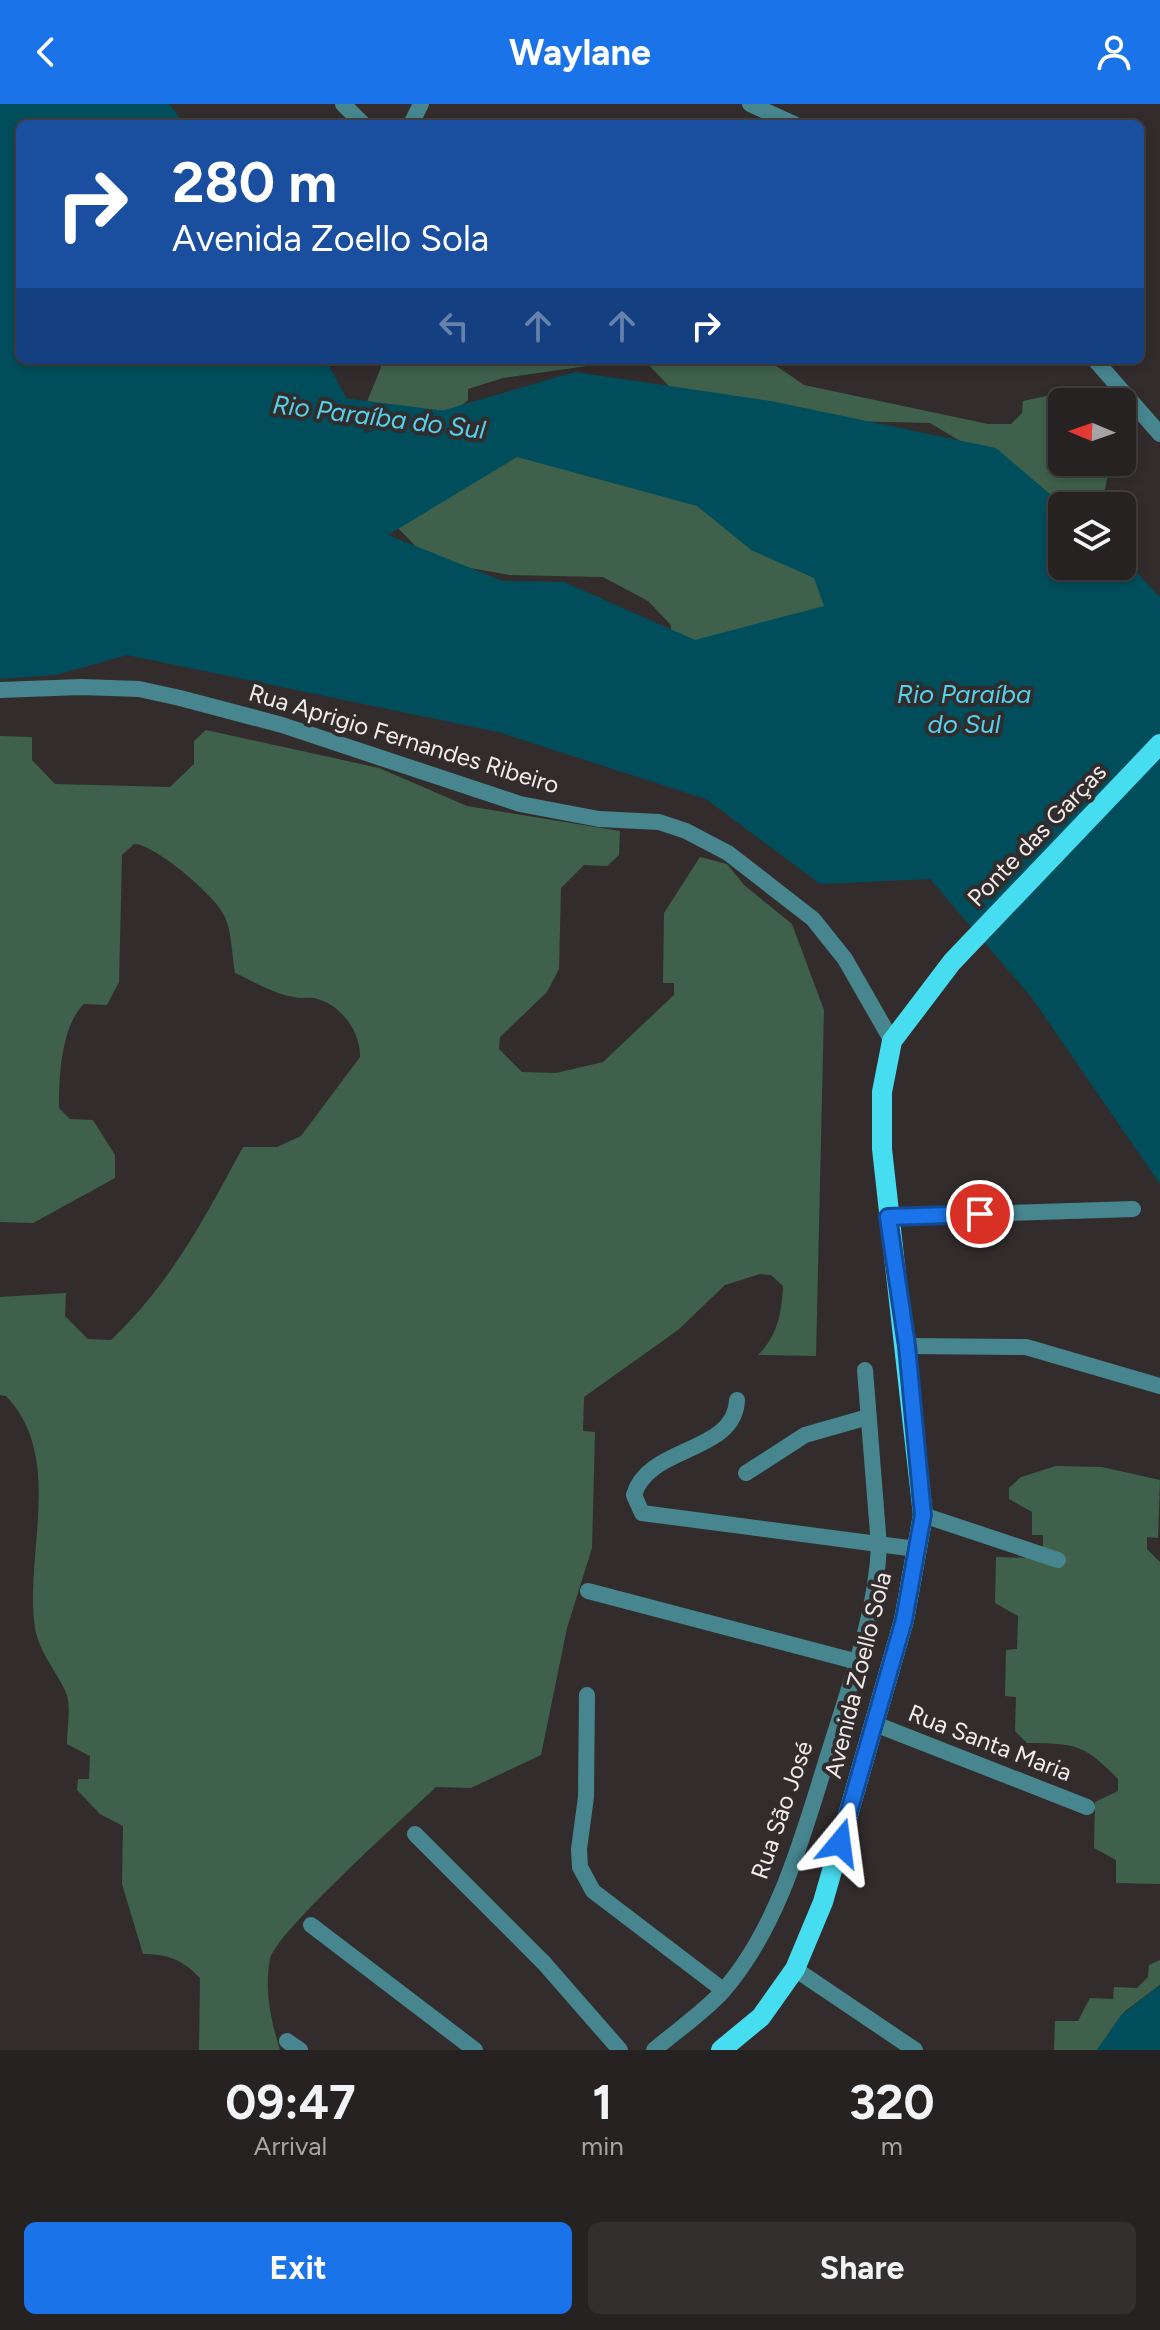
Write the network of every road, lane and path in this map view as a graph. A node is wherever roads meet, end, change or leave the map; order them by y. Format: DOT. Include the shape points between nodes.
graph roads {
  1 [pos="343,104"];
  2 [pos="750,104"];
  3 [pos="359,120"];
  4 [pos="785,120"];
  5 [pos="1099,364"];
  6 [pos="1160,434"];
  7 [pos="0,690"];
  8 [pos="1160,744"];
  9 [pos="952,962"];
  10 [pos="892,1041"];
  11 [pos="1133,1209"];
  12 [pos="888,1217"];
  13 [pos="907,1346"];
  14 [pos="865,1370"];
  15 [pos="1160,1386"];
  16 [pos="737,1400"];
  17 [pos="868,1417"];
  18 [pos="746,1473"];
  19 [pos="923,1515"];
  20 [pos="879,1546"];
  21 [pos="916,1549"];
  22 [pos="1058,1560"];
  23 [pos="588,1591"];
  24 [pos="858,1662"];
  25 [pos="587,1695"];
  26 [pos="875,1724"];
  27 [pos="1087,1807"];
  28 [pos="415,1834"];
  29 [pos="311,1925"];
  30 [pos="795,1969"];
  31 [pos="723,1990"];
  32 [pos="475,2050"];
  33 [pos="620,2050"];
  34 [pos="654,2050"];
  35 [pos="721,2050"];
  36 [pos="915,2050"];
  1 -- 3 [label="street"];
  2 -- 4 [label="street"];
  5 -- 6 [label="street"];
  7 -- 10 [label="street, Rua Aprigio Fernandes Ribeiro" via="139,689 282,725 520,804 599,819 659,822 686,831 728,853 813,919 845,959"];
  8 -- 9 [label="main road, Ponte das Garças"];
  9 -- 10 [label="main road, Avenida Zoello Sola"];
  10 -- 12 [label="main road, Avenida Zoello Sola" via="882,1092"];
  11 -- 12 [label="street"];
  12 -- 13 [label="main road, Avenida Zoello Sola"];
  13 -- 15 [label="street" via="1026,1347"];
  13 -- 19 [label="main road, Avenida Zoello Sola"];
  14 -- 17 [label="street, Rua São José"];
  16 -- 20 [label="street" via="734,1421 723,1431 649,1470 637,1484 634,1495 642,1513"];
  17 -- 18 [label="street" via="805,1435"];
  17 -- 20 [label="street, Rua São José"];
  19 -- 21 [label="main road, Avenida Zoello Sola"];
  19 -- 22 [label="street"];
  20 -- 21 [label="street"];
  20 -- 24 [label="street, Rua São José" via="878,1574"];
  21 -- 26 [label="main road, Avenida Zoello Sola" via="904,1620"];
  23 -- 24 [label="street"];
  24 -- 31 [label="street, Rua São José" via="773,1911"];
  25 -- 31 [label="street" via="586,1797 579,1849 585,1880"];
  26 -- 27 [label="street, Rua Santa Maria"];
  26 -- 30 [label="main road, Avenida Zoello Sola" via="823,1902"];
  28 -- 33 [label="street" via="544,1963"];
  29 -- 32 [label="street"];
  30 -- 35 [label="main road, Avenida Zoello Sola" via="761,2017"];
  30 -- 36 [label="street"];
  31 -- 34 [label="street, Rua São José"];
}
